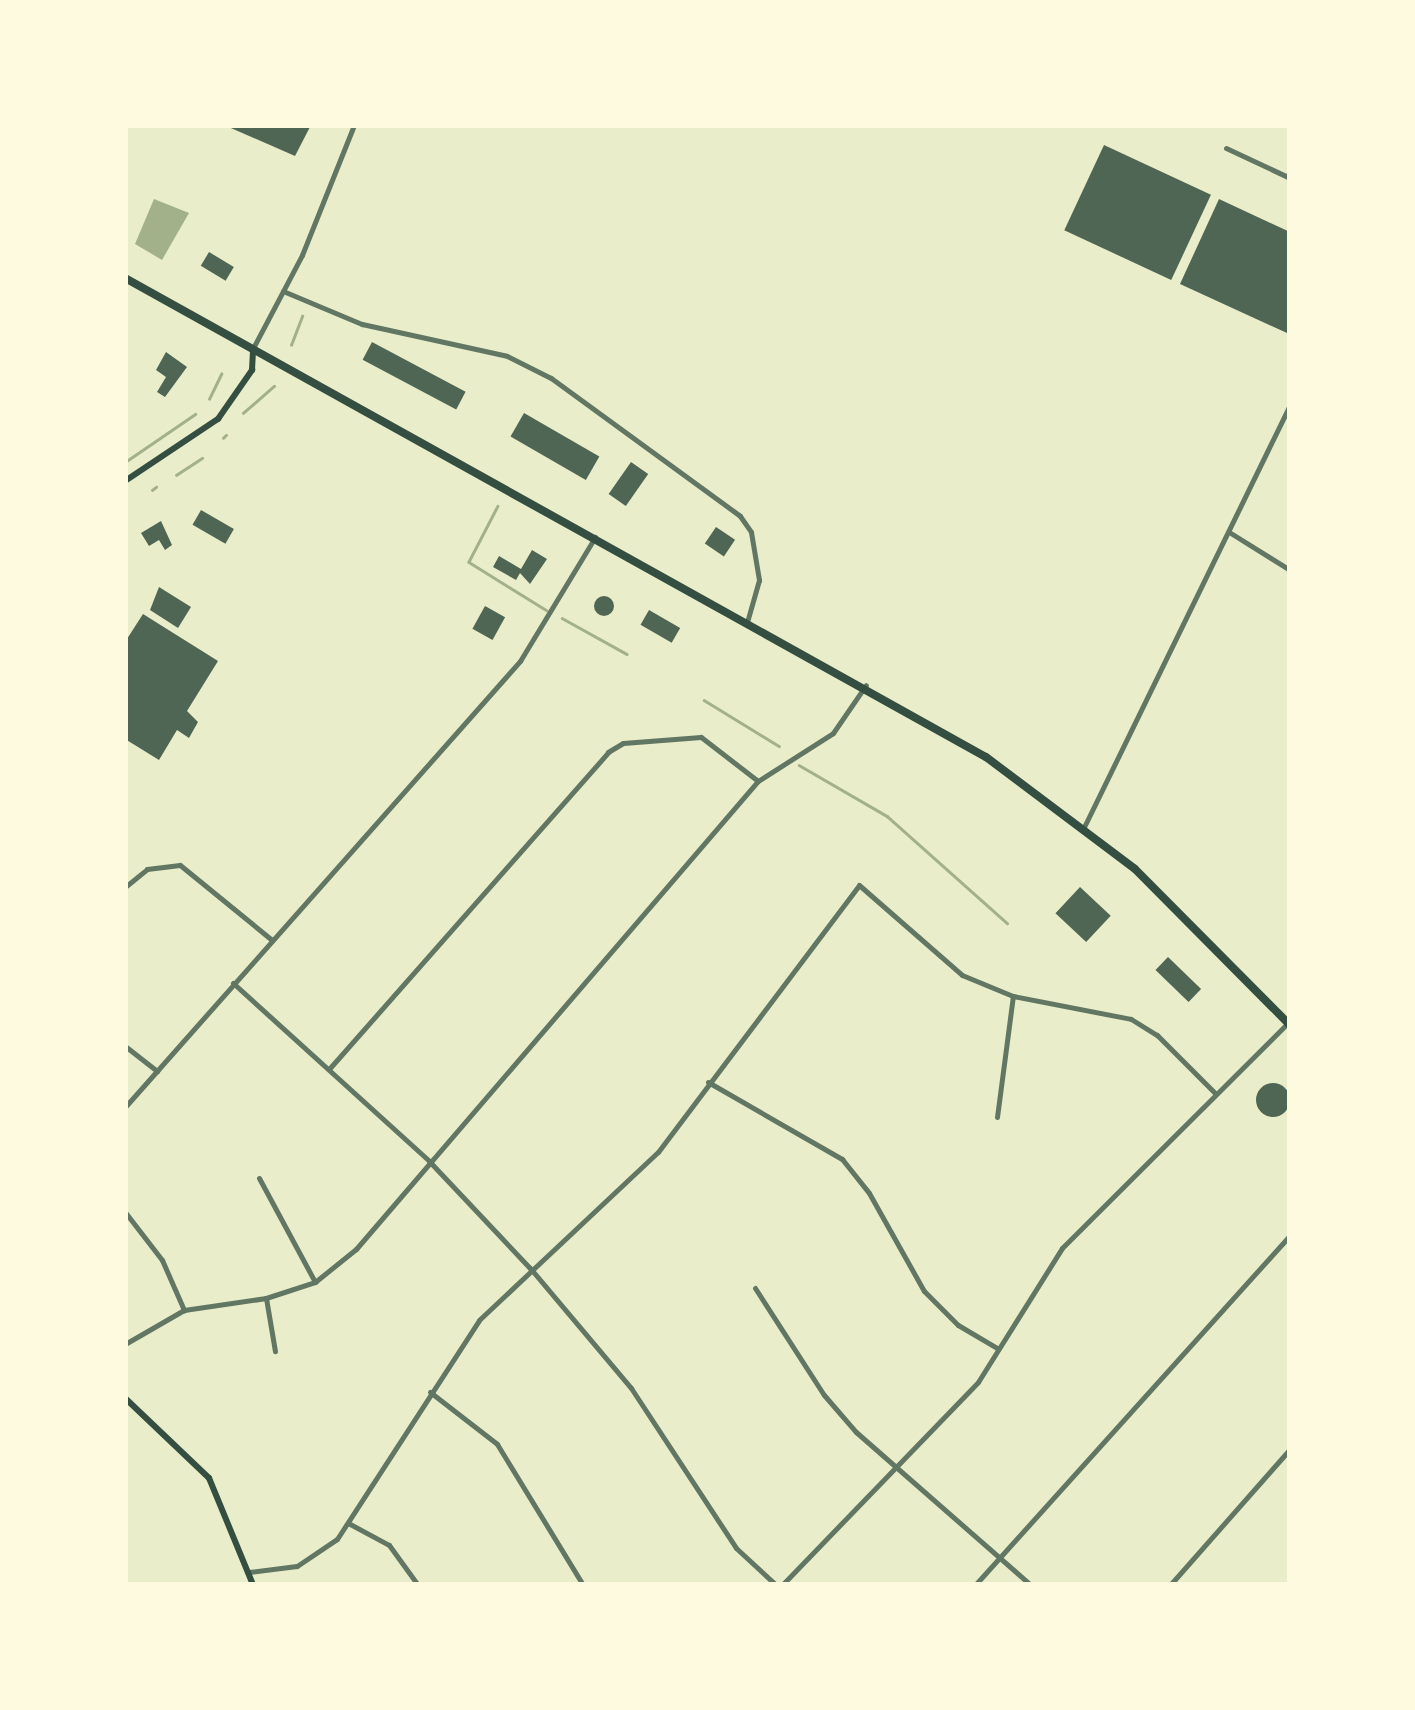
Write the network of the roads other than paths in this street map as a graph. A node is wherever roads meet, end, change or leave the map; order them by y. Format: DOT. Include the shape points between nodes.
graph roads {
  1 [pos="354,125"];
  2 [pos="1226,148"];
  3 [pos="1290,178"];
  4 [pos="125,278"];
  5 [pos="283,292"];
  6 [pos="253,348"];
  7 [pos="1290,405"];
  8 [pos="125,481"];
  9 [pos="1229,532"];
  10 [pos="595,537"];
  11 [pos="1290,570"];
  12 [pos="747,622"];
  13 [pos="866,685"];
  14 [pos="758,781"];
  15 [pos="1084,827"];
  16 [pos="125,888"];
  17 [pos="272,940"];
  18 [pos="233,983"];
  19 [pos="1013,996"];
  20 [pos="1289,1024"];
  21 [pos="125,1046"];
  22 [pos="329,1069"];
  23 [pos="156,1071"];
  24 [pos="708,1082"];
  25 [pos="1216,1094"];
  26 [pos="125,1107"];
  27 [pos="997,1117"];
  28 [pos="430,1160"];
  29 [pos="259,1178"];
  30 [pos="125,1212"];
  31 [pos="1290,1235"];
  32 [pos="530,1268"];
  33 [pos="315,1282"];
  34 [pos="755,1288"];
  35 [pos="266,1298"];
  36 [pos="184,1310"];
  37 [pos="125,1344"];
  38 [pos="997,1348"];
  39 [pos="275,1351"];
  40 [pos="430,1392"];
  41 [pos="125,1398"];
  42 [pos="1290,1449"];
  43 [pos="893,1464"];
  44 [pos="350,1524"];
  45 [pos="999,1558"];
  46 [pos="249,1572"];
  47 [pos="254,1585"];
  48 [pos="418,1585"];
  49 [pos="584,1585"];
  50 [pos="778,1585"];
  51 [pos="975,1585"];
  52 [pos="1031,1585"];
  53 [pos="1170,1585"];
  1 -- 5 [label="street"];
  2 -- 3 [label="street"];
  4 -- 6 [label="main road"];
  5 -- 6 [label="street"];
  5 -- 12 [label="street" via="362,324 507,356 551,378 740,516 751,532 759,580"];
  6 -- 8 [label="main road" via="252,370 218,419"];
  6 -- 10 [label="main road"];
  7 -- 9 [label="street"];
  9 -- 11 [label="street"];
  9 -- 15 [label="street"];
  10 -- 12 [label="main road"];
  10 -- 17 [label="street" via="532,647"];
  12 -- 13 [label="main road"];
  13 -- 14 [label="street" via="833,734"];
  13 -- 15 [label="main road" via="1000,766"];
  14 -- 22 [label="street" via="702,738 615,747"];
  14 -- 28 [label="street"];
  15 -- 20 [label="main road" via="1165,896"];
  16 -- 17 [label="street" via="146,869 180,865"];
  17 -- 18 [label="street"];
  18 -- 22 [label="street"];
  18 -- 23 [label="street"];
  19 -- 24 [label="street" via="938,957 859,886"];
  19 -- 25 [label="street" via="1141,1024"];
  19 -- 27 [label="street"];
  20 -- 25 [label="street"];
  21 -- 23 [label="street"];
  22 -- 28 [label="street"];
  23 -- 26 [label="street"];
  24 -- 32 [label="street" via="654,1156"];
  24 -- 38 [label="street" via="842,1160 924,1291 958,1325"];
  25 -- 38 [label="street" via="1062,1248"];
  28 -- 32 [label="street"];
  28 -- 33 [label="street" via="356,1249"];
  29 -- 33 [label="street"];
  30 -- 36 [label="street" via="162,1260"];
  31 -- 45 [label="street"];
  32 -- 40 [label="street" via="478,1320"];
  32 -- 50 [label="street" via="632,1388 736,1548"];
  33 -- 35 [label="street"];
  34 -- 43 [label="street" via="824,1395"];
  35 -- 36 [label="street"];
  35 -- 39 [label="street"];
  36 -- 37 [label="street"];
  38 -- 43 [label="street" via="964,1398"];
  40 -- 44 [label="street"];
  40 -- 49 [label="street" via="497,1444"];
  41 -- 46 [label="main road" via="209,1478"];
  42 -- 53 [label="street"];
  43 -- 45 [label="street"];
  43 -- 50 [label="street"];
  44 -- 46 [label="street" via="297,1566"];
  44 -- 48 [label="street" via="389,1546"];
  45 -- 51 [label="street"];
  45 -- 52 [label="street"];
  46 -- 47 [label="main road"];
}
